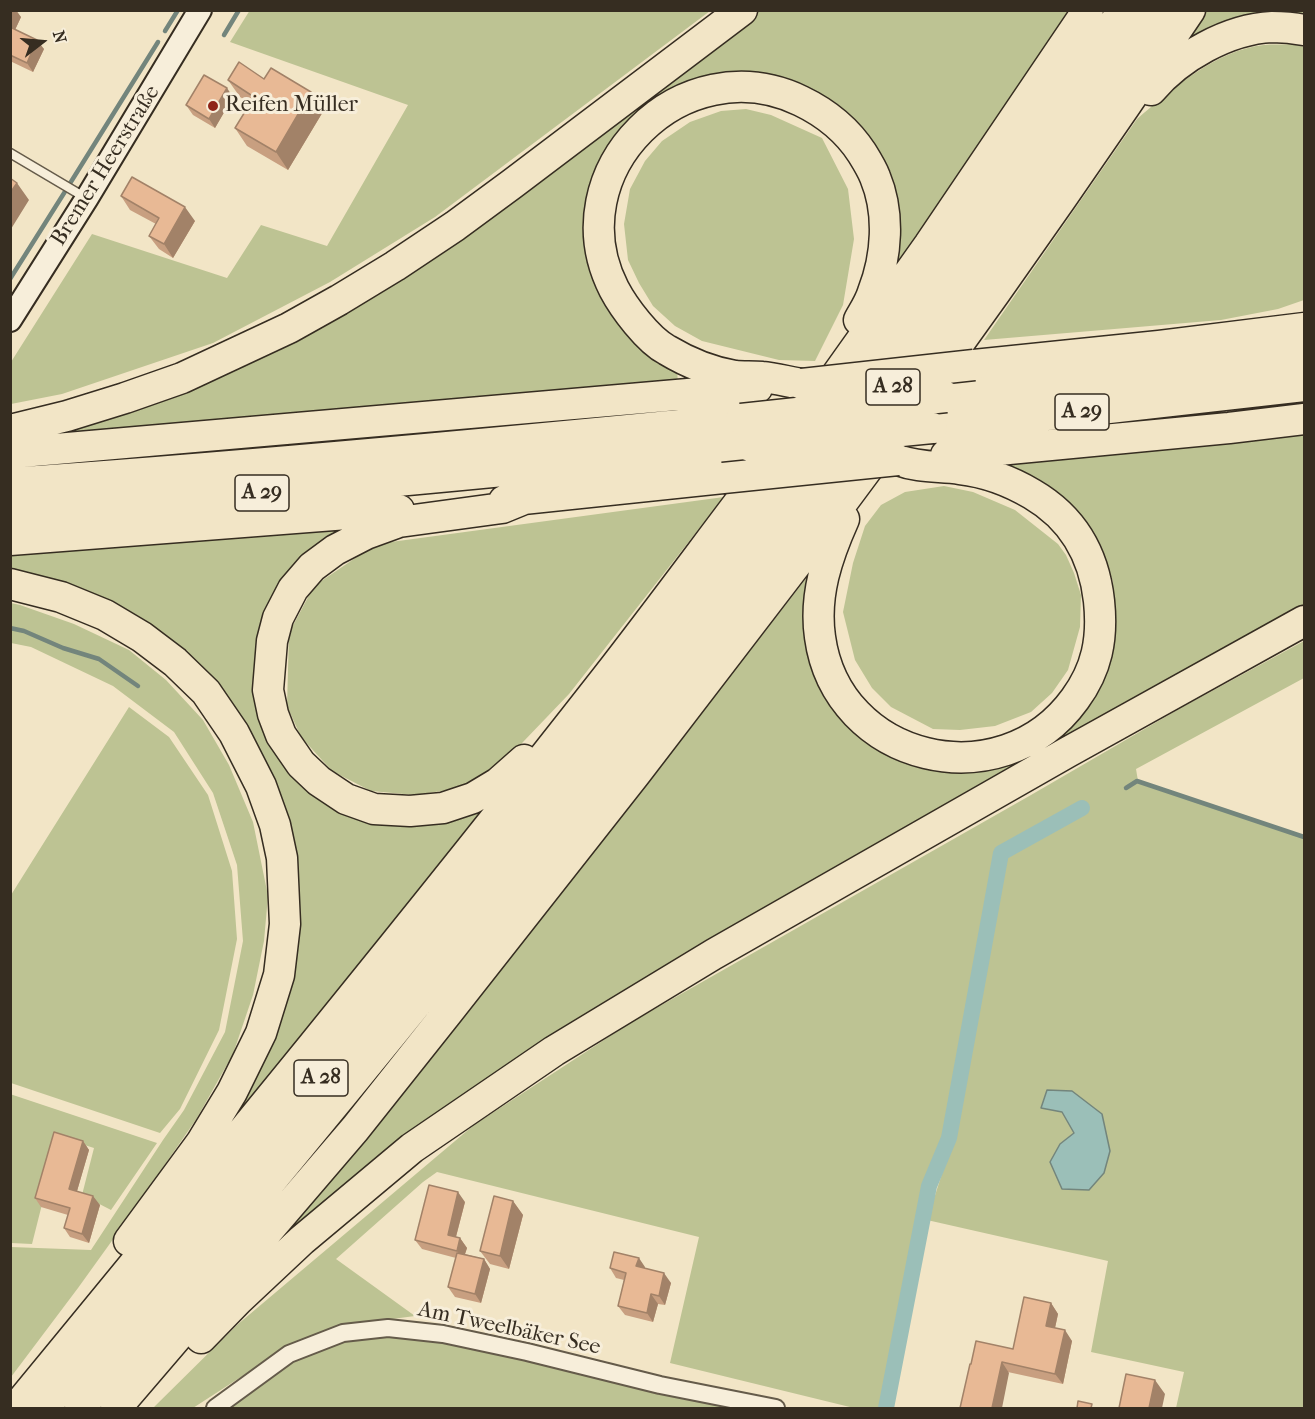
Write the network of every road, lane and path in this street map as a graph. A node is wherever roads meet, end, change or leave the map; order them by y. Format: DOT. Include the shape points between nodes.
graph roads {
  1 [pos="200,10"];
  2 [pos="742,10"];
  3 [pos="1088,10"];
  4 [pos="1123,10"];
  5 [pos="1156,10"];
  6 [pos="1190,10"];
  7 [pos="1305,30"];
  8 [pos="1109,129"];
  9 [pos="10,153"];
  10 [pos="87,198"];
  11 [pos="1305,313"];
  12 [pos="10,320"];
  13 [pos="1305,328"];
  14 [pos="1159,346"];
  15 [pos="1305,356"];
  16 [pos="836,378"];
  17 [pos="802,384"];
  18 [pos="1305,386"];
  19 [pos="1305,419"];
  20 [pos="10,430"];
  21 [pos="746,433"];
  22 [pos="10,453"];
  23 [pos="898,460"];
  24 [pos="862,476"];
  25 [pos="10,483"];
  26 [pos="524,499"];
  27 [pos="10,513"];
  28 [pos="10,540"];
  29 [pos="10,584"];
  30 [pos="1305,621"];
  31 [pos="608,676"];
  32 [pos="10,1401"];
  33 [pos="16,1408"];
  34 [pos="44,1408"];
  35 [pos="80,1408"];
  36 [pos="116,1408"];
  37 [pos="131,1408"];
  38 [pos="215,1408"];
  39 [pos="776,1408"];
  1 -- 10 [label="main road, Bremer Heerstraße"];
  2 -- 20 [label="highway" via="455,226 339,300 182,378 67,416"];
  3 -- 16 [label="highway"];
  4 -- 34 [label="highway, A 28" via="896,340 728,566 473,890"];
  5 -- 35 [label="highway, A 28" via="958,299 624,744 398,1027"];
  6 -- 8 [label="highway"];
  7 -- 8 [label="highway" via="1272,27 1218,41 1178,64 1137,107"];
  8 -- 24 [label="highway"];
  9 -- 10 [label="lane"];
  10 -- 12 [label="main road, Bremer Heerstraße"];
  11 -- 14 [label="highway" via="1189,333"];
  13 -- 14 [label="highway"];
  14 -- 17 [label="highway, bridge"];
  15 -- 21 [label="highway, A 29, bridge" via="946,397"];
  16 -- 17 [label="highway" via="844,348 873,293 882,262 885,213 876,178 855,142 839,126 826,114 790,95 748,87 696,94 646,124 620,154 605,186 599,217 607,275 621,303 664,349 734,376"];
  16 -- 31 [label="highway"];
  17 -- 22 [label="highway"];
  18 -- 21 [label="highway, A 29, bridge" via="932,428"];
  19 -- 23 [label="highway"];
  21 -- 25 [label="highway, A 29" via="473,445"];
  21 -- 27 [label="highway, A 29" via="514,471"];
  23 -- 24 [label="highway" via="911,465 984,473 1033,494 1060,513 1090,561 1101,619 1098,651 1085,684 1065,712 1045,730 1006,750 981,757 948,758 918,752 873,729 848,705 836,686 820,637 822,579 835,539 860,493"];
  23 -- 26 [label="highway, bridge"];
  24 -- 36 [label="highway" via="629,783 362,1120"];
  26 -- 28 [label="highway"];
  26 -- 31 [label="highway" via="502,508 399,522 335,550 312,567 293,589 278,618 272,641 268,690 281,735 307,770 346,799 374,809 410,812 443,808 473,798 498,783 533,752 591,683"];
  29 -- 32 [label="highway" via="61,597 105,615 175,662 206,692 234,733 261,786 275,825 282,858 285,924 279,975 261,1034 232,1092 201,1143"];
  30 -- 37 [label="highway" via="725,948 554,1051 412,1148 302,1240"];
  31 -- 33 [label="highway"];
  38 -- 39 [label="street, Am Tweelbäker See" via="289,1354 343,1333 388,1328 443,1334"];
}
